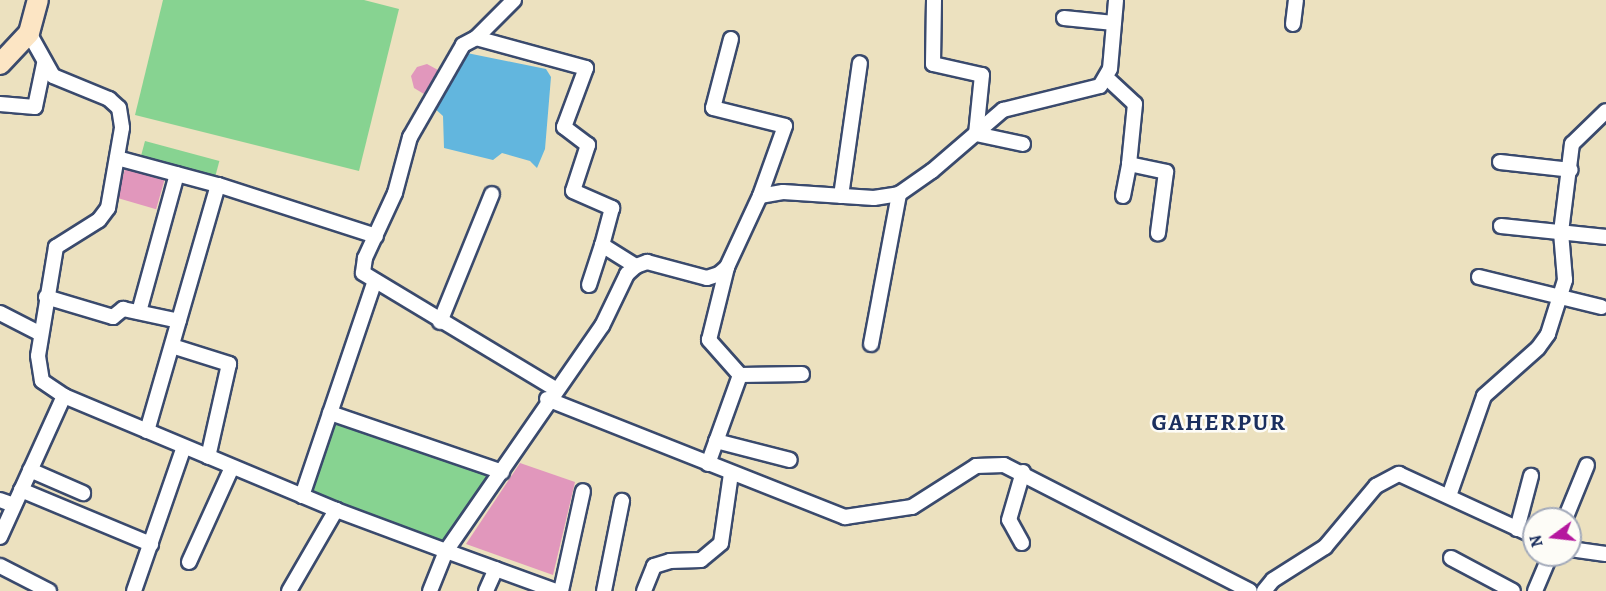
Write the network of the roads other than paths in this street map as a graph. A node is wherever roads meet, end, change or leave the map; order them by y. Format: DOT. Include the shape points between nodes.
graph roads {
  1 [pos="38,0"];
  2 [pos="514,0"];
  3 [pos="934,0"];
  4 [pos="1116,0"];
  5 [pos="1296,0"];
  6 [pos="1064,18"];
  7 [pos="1114,23"];
  8 [pos="1293,24"];
  9 [pos="29,33"];
  10 [pos="476,38"];
  11 [pos="731,39"];
  12 [pos="860,63"];
  13 [pos="0,64"];
  14 [pos="44,64"];
  15 [pos="1107,78"];
  16 [pos="0,104"];
  17 [pos="1606,111"];
  18 [pos="976,134"];
  19 [pos="1023,144"];
  20 [pos="117,158"];
  21 [pos="1500,162"];
  22 [pos="1129,164"];
  23 [pos="1571,170"];
  24 [pos="177,174"];
  25 [pos="218,185"];
  26 [pos="492,194"];
  27 [pos="899,195"];
  28 [pos="760,196"];
  29 [pos="841,196"];
  30 [pos="1123,196"];
  31 [pos="1501,225"];
  32 [pos="1561,232"];
  33 [pos="1158,233"];
  34 [pos="376,236"];
  35 [pos="1606,237"];
  36 [pos="602,244"];
  37 [pos="636,266"];
  38 [pos="728,267"];
  39 [pos="1479,277"];
  40 [pos="374,283"];
  41 [pos="589,285"];
  42 [pos="46,297"];
  43 [pos="1560,297"];
  44 [pos="1601,307"];
  45 [pos="139,312"];
  46 [pos="0,313"];
  47 [pos="179,321"];
  48 [pos="440,322"];
  49 [pos="41,334"];
  50 [pos="872,344"];
  51 [pos="172,346"];
  52 [pos="802,374"];
  53 [pos="740,375"];
  54 [pos="551,394"];
  55 [pos="64,396"];
  56 [pos="330,413"];
  57 [pos="147,431"];
  58 [pos="716,441"];
  59 [pos="184,447"];
  60 [pos="208,457"];
  61 [pos="790,460"];
  62 [pos="708,464"];
  63 [pos="1587,465"];
  64 [pos="232,467"];
  65 [pos="30,470"];
  66 [pos="502,472"];
  67 [pos="1023,472"];
  68 [pos="731,474"];
  69 [pos="1531,476"];
  70 [pos="21,490"];
  71 [pos="583,491"];
  72 [pos="83,493"];
  73 [pos="302,496"];
  74 [pos="1449,496"];
  75 [pos="0,500"];
  76 [pos="622,501"];
  77 [pos="14,505"];
  78 [pos="1570,507"];
  79 [pos="336,510"];
  80 [pos="1517,529"];
  81 [pos="1522,531"];
  82 [pos="0,537"];
  83 [pos="1022,543"];
  84 [pos="151,544"];
  85 [pos="446,551"];
  86 [pos="1582,551"];
  87 [pos="1606,554"];
  88 [pos="1451,558"];
  89 [pos="189,562"];
  90 [pos="0,566"];
  91 [pos="1545,567"];
  92 [pos="496,569"];
  93 [pos="49,591"];
  94 [pos="134,591"];
  95 [pos="289,591"];
  96 [pos="430,591"];
  97 [pos="486,591"];
  98 [pos="558,591"];
  99 [pos="604,591"];
  100 [pos="644,591"];
  101 [pos="1250,591"];
  102 [pos="1263,591"];
  103 [pos="1513,591"];
  104 [pos="1535,591"];
  1 -- 9 [label="main road"];
  2 -- 10 [label="street"];
  3 -- 18 [label="street" via="933,64 982,75"];
  4 -- 7 [label="street"];
  5 -- 8 [label="street"];
  6 -- 7 [label="street"];
  7 -- 15 [label="street"];
  9 -- 13 [label="main road"];
  9 -- 14 [label="street"];
  10 -- 34 [label="street" via="463,45 410,137 395,193"];
  10 -- 36 [label="street" via="586,68 564,127 588,145 573,191 612,208"];
  11 -- 28 [label="street" via="713,108 785,126"];
  12 -- 29 [label="street"];
  14 -- 16 [label="street" via="35,107"];
  14 -- 20 [label="street" via="66,84 109,99 118,108 122,128"];
  15 -- 18 [label="street" via="1092,88 1009,108"];
  15 -- 22 [label="street" via="1135,104"];
  17 -- 23 [label="street" via="1572,144"];
  18 -- 19 [label="street"];
  18 -- 27 [label="street"];
  20 -- 24 [label="street"];
  20 -- 42 [label="street" via="108,208 99,220 56,247"];
  21 -- 23 [label="street"];
  22 -- 30 [label="street"];
  22 -- 33 [label="street" via="1166,172"];
  23 -- 32 [label="street"];
  24 -- 25 [label="street"];
  24 -- 45 [label="street"];
  25 -- 34 [label="street"];
  25 -- 47 [label="street"];
  26 -- 48 [label="street"];
  27 -- 29 [label="street"];
  27 -- 50 [label="street"];
  28 -- 29 [label="street" via="783,192"];
  28 -- 38 [label="street"];
  31 -- 32 [label="street"];
  32 -- 35 [label="street"];
  32 -- 43 [label="street" via="1565,280"];
  34 -- 40 [label="street" via="362,266 366,277"];
  36 -- 37 [label="street"];
  36 -- 41 [label="street"];
  37 -- 38 [label="street" via="647,261 665,264 707,278"];
  37 -- 54 [label="street" via="627,274 602,326"];
  38 -- 53 [label="street" via="709,340"];
  39 -- 43 [label="street"];
  40 -- 48 [label="street"];
  40 -- 56 [label="street"];
  42 -- 45 [label="street" via="113,317 123,309"];
  42 -- 49 [label="street"];
  43 -- 44 [label="street"];
  43 -- 74 [label="street" via="1544,342 1491,388 1478,406"];
  45 -- 47 [label="street"];
  46 -- 49 [label="street"];
  47 -- 51 [label="street"];
  48 -- 54 [label="street"];
  49 -- 55 [label="street" via="37,369 52,391"];
  51 -- 57 [label="street"];
  51 -- 60 [label="street" via="229,364"];
  52 -- 53 [label="street"];
  53 -- 58 [label="street"];
  54 -- 62 [label="street"];
  54 -- 66 [label="street"];
  55 -- 57 [label="street"];
  55 -- 65 [label="street"];
  56 -- 66 [label="street"];
  56 -- 73 [label="street"];
  57 -- 59 [label="street"];
  58 -- 61 [label="street"];
  58 -- 62 [label="street"];
  59 -- 60 [label="street"];
  59 -- 84 [label="street"];
  60 -- 64 [label="street"];
  62 -- 68 [label="street"];
  63 -- 78 [label="street"];
  64 -- 73 [label="street"];
  64 -- 89 [label="street"];
  65 -- 70 [label="street"];
  65 -- 72 [label="street"];
  66 -- 85 [label="street"];
  67 -- 68 [label="street" via="1004,465 976,465 912,507 845,517"];
  67 -- 83 [label="street" via="1009,520"];
  67 -- 101 [label="street"];
  68 -- 100 [label="street" via="732,489 721,543 701,560 654,566"];
  69 -- 80 [label="street"];
  70 -- 77 [label="street"];
  70 -- 84 [label="street"];
  71 -- 98 [label="street"];
  73 -- 79 [label="street"];
  74 -- 80 [label="street"];
  74 -- 102 [label="street" via="1399,474 1388,477 1325,547 1273,580"];
  75 -- 77 [label="street"];
  76 -- 99 [label="street"];
  77 -- 82 [label="street"];
  79 -- 85 [label="street"];
  79 -- 95 [label="street"];
  80 -- 81 [label="street"];
  84 -- 94 [label="street"];
  85 -- 92 [label="street"];
  85 -- 96 [label="street"];
  86 -- 87 [label="street"];
  88 -- 103 [label="street"];
  90 -- 93 [label="street"];
  91 -- 104 [label="street"];
  92 -- 97 [label="street"];
  92 -- 98 [label="street"];
}
